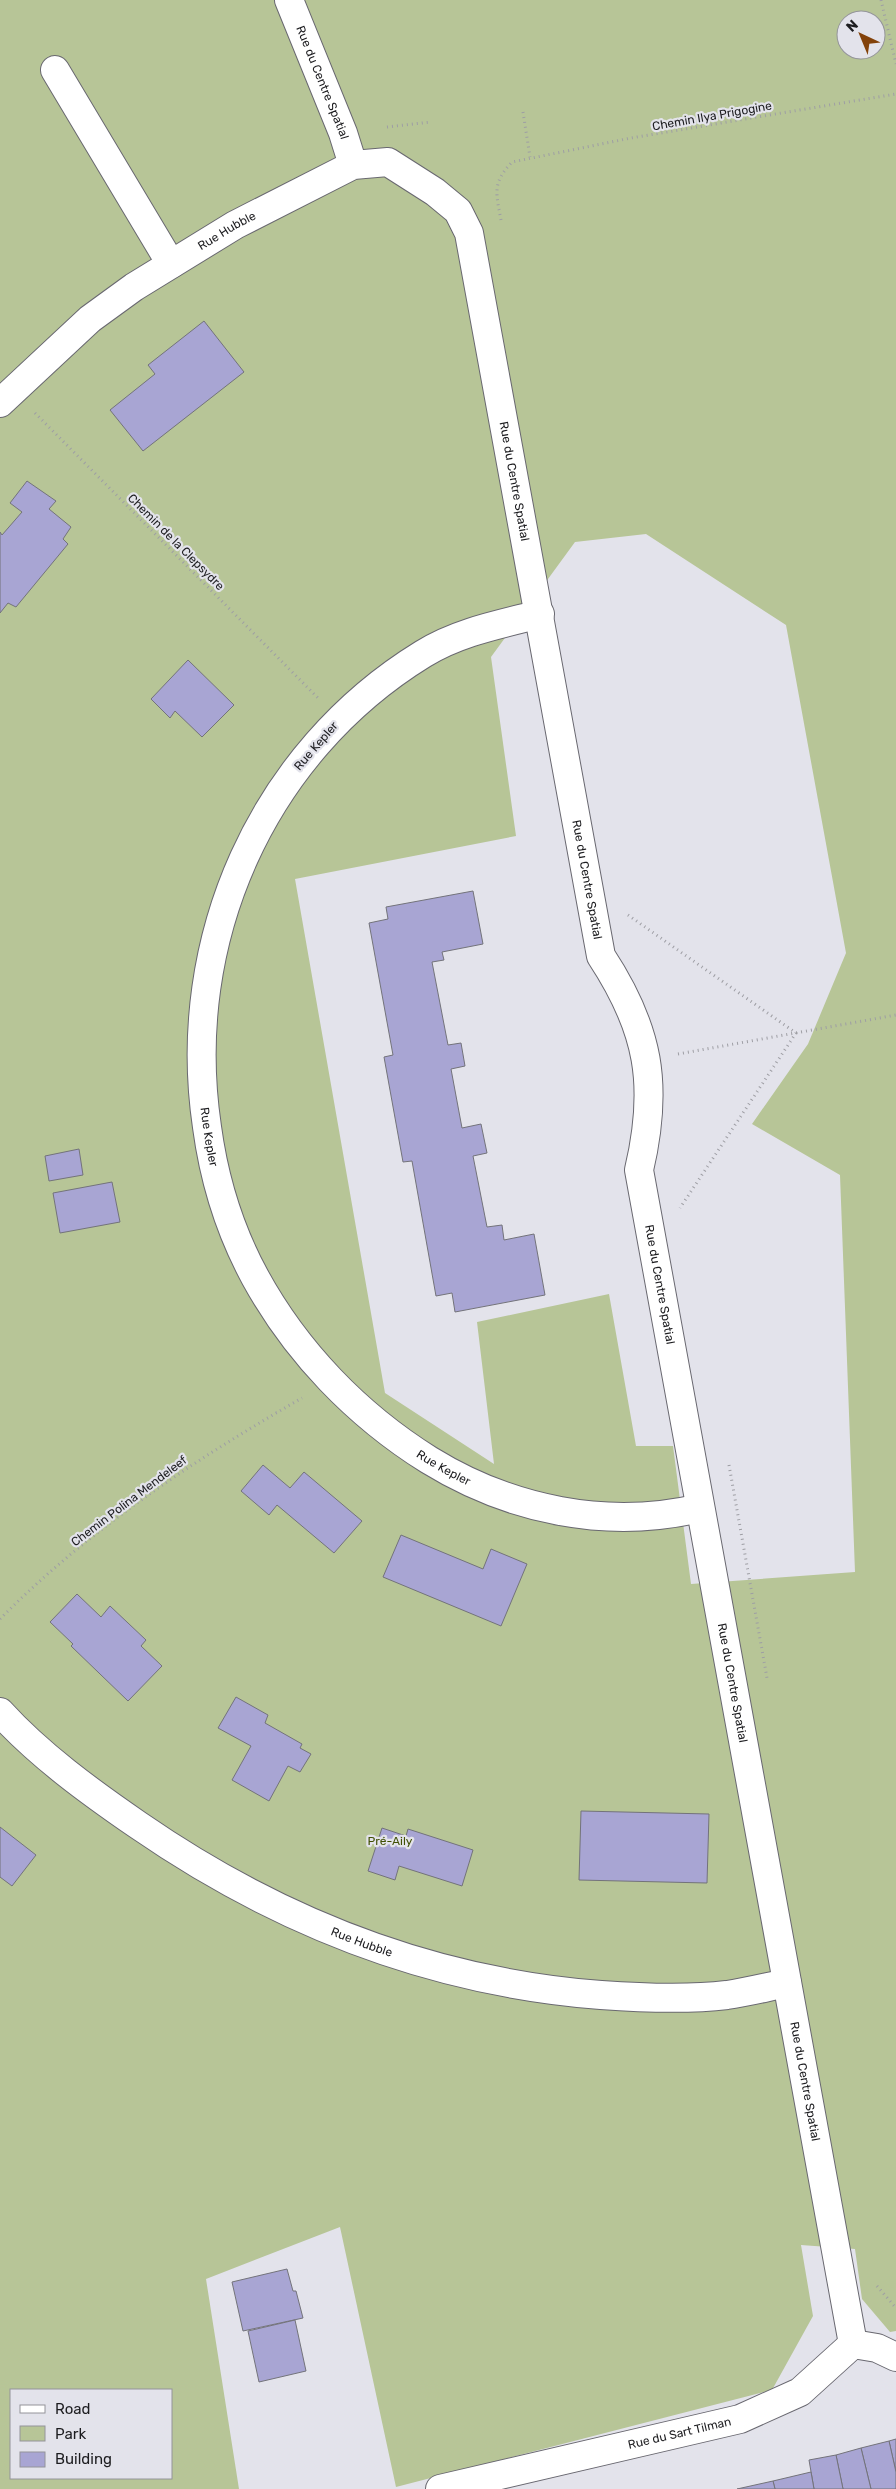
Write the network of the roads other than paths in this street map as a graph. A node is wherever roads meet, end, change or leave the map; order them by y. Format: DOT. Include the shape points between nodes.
graph roads {
  1 [pos="290,0"];
  2 [pos="55,70"];
  3 [pos="353,165"];
  4 [pos="469,233"];
  5 [pos="171,264"];
  6 [pos="6,397"];
  7 [pos="540,614"];
  8 [pos="700,1508"];
  9 [pos="0,1712"];
  10 [pos="787,1983"];
  11 [pos="853,2344"];
  12 [pos="896,2357"];
  13 [pos="440,2489"];
  1 -- 3 [label="street, Rue du Centre Spatial"];
  2 -- 5 [label="street"];
  3 -- 4 [label="street, Rue Hubble" via="388,162 458,211"];
  3 -- 5 [label="street, Rue Hubble" via="235,225"];
  4 -- 7 [label="street, Rue du Centre Spatial"];
  5 -- 6 [label="street, Rue Hubble" via="90,319"];
  7 -- 8 [label="street, Rue du Centre Spatial" via="601,956 623,989 638,1024 646,1059 650,1103 648,1134 639,1170"];
  7 -- 8 [label="street, Rue Kepler" via="464,634 425,652 339,719 284,785 236,872 210,960 200,1043 201,1091 209,1145 219,1189 236,1236 254,1276 281,1319 331,1382 398,1440 446,1470 489,1490 544,1508 604,1518 651,1517"];
  8 -- 10 [label="street, Rue du Centre Spatial"];
  9 -- 10 [label="street, Rue Hubble" via="54,1762 175,1850 252,1895 334,1933 415,1962 486,1979 559,1991 647,1998 727,1995"];
  10 -- 11 [label="street, Rue du Centre Spatial"];
  11 -- 12 [label="street" via="877,2348"];
  11 -- 13 [label="street, Rue du Sart Tilman" via="800,2392 740,2419"];
}
